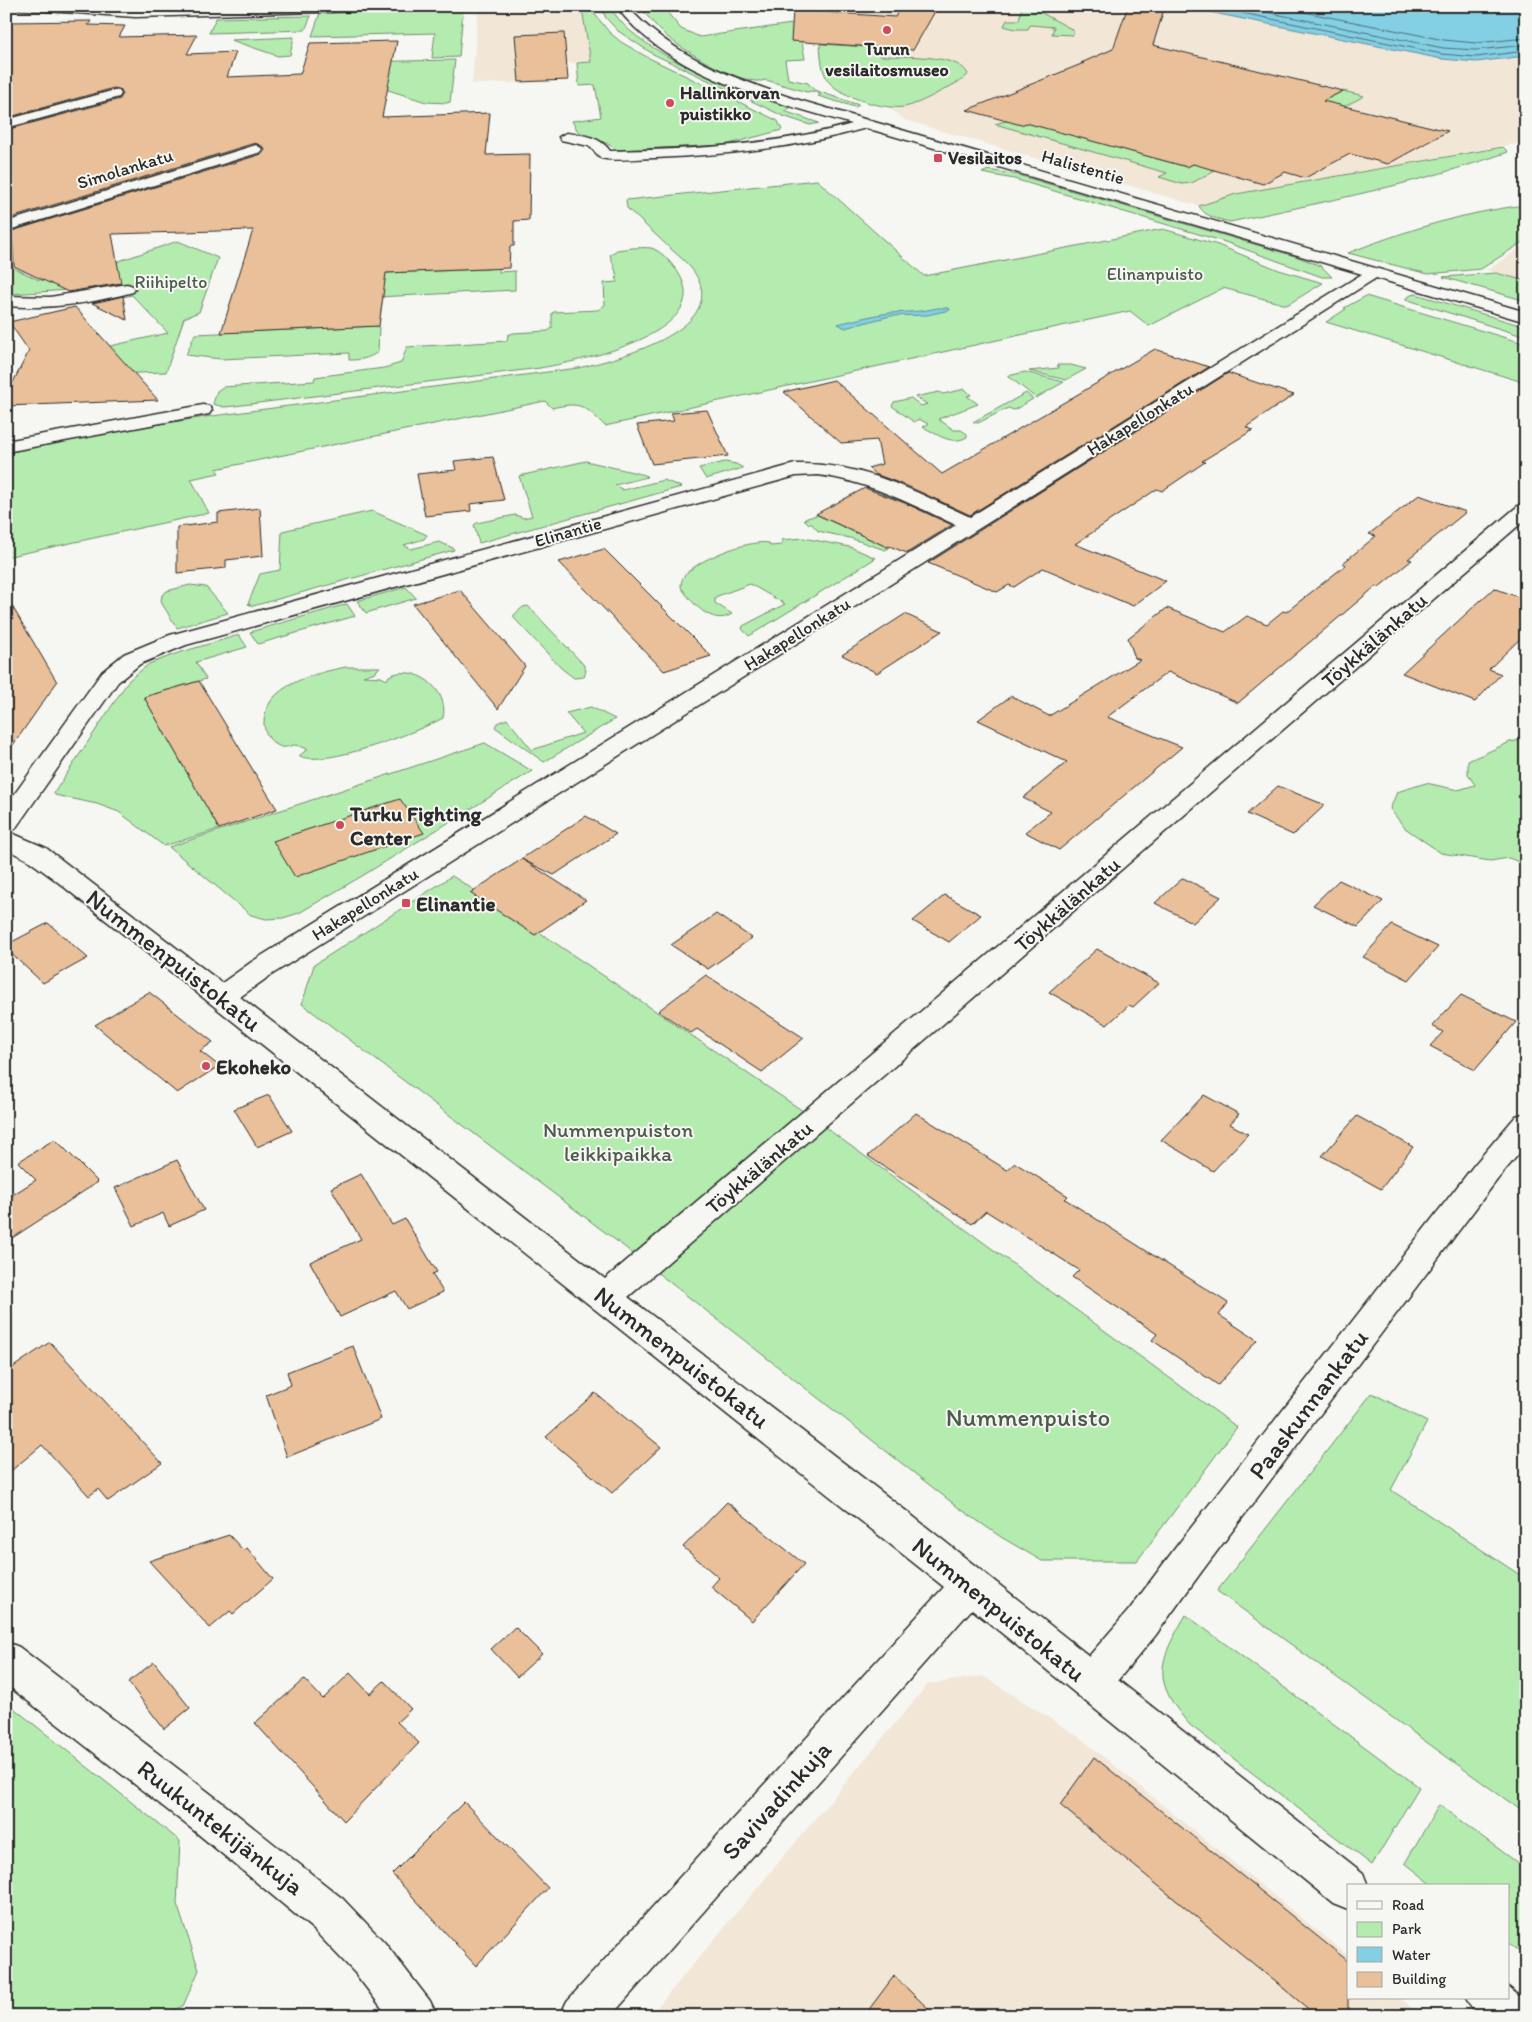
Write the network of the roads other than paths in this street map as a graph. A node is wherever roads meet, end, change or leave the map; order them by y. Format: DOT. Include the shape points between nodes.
graph roads {
  1 [pos="19,6"];
  2 [pos="430,6"];
  3 [pos="621,6"];
  4 [pos="115,94"];
  5 [pos="6,124"];
  6 [pos="866,124"];
  7 [pos="566,137"];
  8 [pos="256,149"];
  9 [pos="6,226"];
  10 [pos="1374,273"];
  11 [pos="127,289"];
  12 [pos="6,301"];
  13 [pos="1526,317"];
  14 [pos="203,410"];
  15 [pos="6,448"];
  16 [pos="1526,509"];
  17 [pos="971,525"];
  18 [pos="6,824"];
  19 [pos="6,839"];
  20 [pos="221,997"];
  21 [pos="1526,1124"];
  22 [pos="606,1297"];
  23 [pos="970,1585"];
  24 [pos="6,1660"];
  25 [pos="1090,1682"];
  26 [pos="1347,1887"];
  27 [pos="1490,2000"];
  28 [pos="415,2016"];
  29 [pos="582,2016"];
  30 [pos="1510,2016"];
  1 -- 2 [label="street" via="126,14"];
  3 -- 6 [label="street, Halistentie" via="652,37 710,70 787,101"];
  4 -- 5 [label="street"];
  6 -- 7 [label="street" via="819,138 679,153 606,155 594,142"];
  6 -- 10 [label="street, Halistentie"];
  8 -- 9 [label="street, Simolankatu"];
  10 -- 13 [label="street, Halistentie"];
  10 -- 17 [label="street, Hakapellonkatu"];
  11 -- 12 [label="street" via="83,297"];
  14 -- 15 [label="street"];
  16 -- 22 [label="street, Töykkälänkatu"];
  17 -- 18 [label="street, Elinantie" via="859,476 820,468 780,473 178,640 132,658 110,677"];
  17 -- 20 [label="street, Hakapellonkatu" via="262,968"];
  19 -- 20 [label="street, Nummenpuistokatu" via="63,873"];
  20 -- 22 [label="street, Nummenpuistokatu"];
  21 -- 25 [label="street, Paaskunnankatu" via="1372,1320 1165,1594"];
  22 -- 23 [label="street, Nummenpuistokatu"];
  23 -- 25 [label="street, Nummenpuistokatu"];
  23 -- 29 [label="street, Savivadinkuja"];
  24 -- 28 [label="street, Ruukuntekijänkuja" via="328,1914 370,1958"];
  25 -- 26 [label="street, Nummenpuistokatu"];
  27 -- 30 [label="street"];
}
